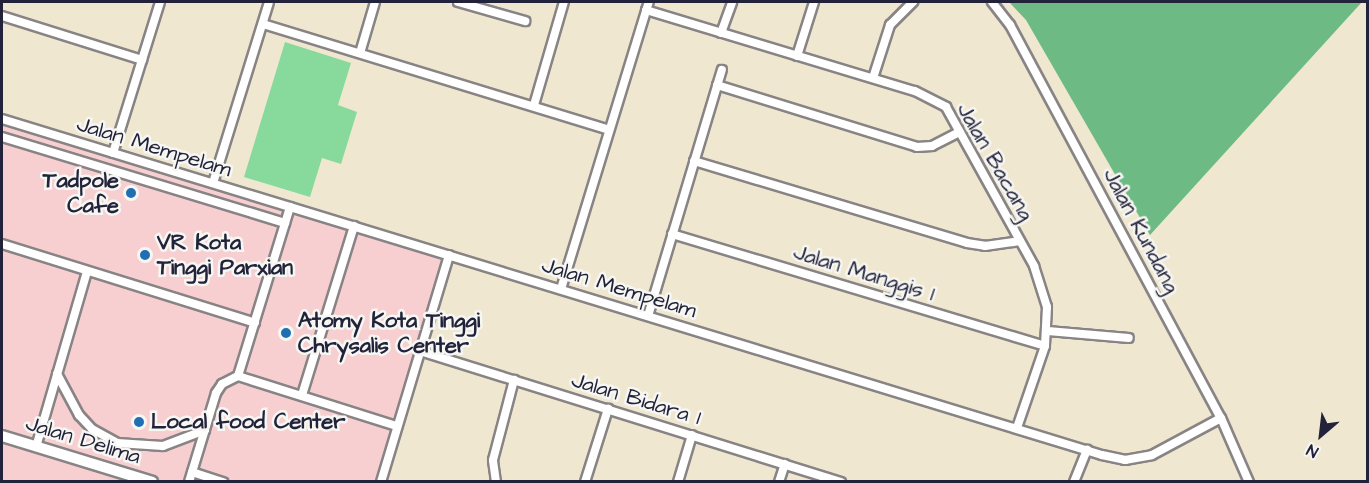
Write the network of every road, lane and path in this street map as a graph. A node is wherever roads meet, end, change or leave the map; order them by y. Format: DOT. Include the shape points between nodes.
graph roads {
  1 [pos="160,2"];
  2 [pos="269,2"];
  3 [pos="375,2"];
  4 [pos="458,2"];
  5 [pos="564,2"];
  6 [pos="732,2"];
  7 [pos="814,2"];
  8 [pos="913,2"];
  9 [pos="992,2"];
  10 [pos="648,6"];
  11 [pos="2,16"];
  12 [pos="525,21"];
  13 [pos="263,24"];
  14 [pos="721,33"];
  15 [pos="360,53"];
  16 [pos="797,56"];
  17 [pos="142,60"];
  18 [pos="722,70"];
  19 [pos="873,78"];
  20 [pos="717,85"];
  21 [pos="534,105"];
  22 [pos="2,119"];
  23 [pos="609,130"];
  24 [pos="960,132"];
  25 [pos="2,137"];
  26 [pos="113,153"];
  27 [pos="694,161"];
  28 [pos="213,183"];
  29 [pos="290,207"];
  30 [pos="285,224"];
  31 [pos="354,226"];
  32 [pos="672,234"];
  33 [pos="1020,241"];
  34 [pos="2,244"];
  35 [pos="449,255"];
  36 [pos="87,271"];
  37 [pos="561,290"];
  38 [pos="648,316"];
  39 [pos="255,323"];
  40 [pos="1048,331"];
  41 [pos="1129,338"];
  42 [pos="1044,346"];
  43 [pos="420,351"];
  44 [pos="57,374"];
  45 [pos="238,376"];
  46 [pos="514,380"];
  47 [pos="302,395"];
  48 [pos="608,410"];
  49 [pos="1221,418"];
  50 [pos="398,426"];
  51 [pos="1017,428"];
  52 [pos="205,430"];
  53 [pos="692,435"];
  54 [pos="2,436"];
  55 [pos="36,447"];
  56 [pos="1087,449"];
  57 [pos="785,464"];
  58 [pos="192,472"];
  59 [pos="152,482"];
  60 [pos="189,482"];
  61 [pos="223,482"];
  62 [pos="381,482"];
  63 [pos="496,482"];
  64 [pos="585,482"];
  65 [pos="678,482"];
  66 [pos="779,482"];
  67 [pos="841,482"];
  68 [pos="1074,482"];
  69 [pos="1250,482"];
  1 -- 17 [label="street"];
  2 -- 13 [label="street"];
  3 -- 15 [label="street"];
  4 -- 12 [label="street"];
  5 -- 21 [label="street"];
  6 -- 14 [label="street"];
  7 -- 16 [label="street"];
  8 -- 19 [label="street" via="890,25"];
  9 -- 49 [label="street, Jalan Kundang" via="1010,25"];
  10 -- 14 [label="street, Jalan Bacang"];
  10 -- 23 [label="street"];
  11 -- 17 [label="street"];
  13 -- 15 [label="street"];
  13 -- 28 [label="street"];
  14 -- 16 [label="street, Jalan Bacang"];
  15 -- 21 [label="street"];
  16 -- 19 [label="street, Jalan Bacang"];
  17 -- 26 [label="street"];
  18 -- 20 [label="street"];
  19 -- 24 [label="street, Jalan Bacang" via="915,91 946,107"];
  20 -- 24 [label="street" via="917,147 932,146"];
  20 -- 27 [label="street"];
  21 -- 23 [label="street"];
  22 -- 26 [label="street, Jalan Mempelam"];
  23 -- 37 [label="street"];
  24 -- 33 [label="street, Jalan Bacang"];
  25 -- 30 [label="street, Jalan Mempelam"];
  26 -- 28 [label="street, Jalan Mempelam"];
  27 -- 32 [label="street"];
  27 -- 33 [label="street" via="967,243 985,246"];
  28 -- 29 [label="street, Jalan Mempelam"];
  29 -- 30 [label="street"];
  29 -- 31 [label="street, Jalan Mempelam"];
  30 -- 39 [label="street"];
  31 -- 35 [label="street, Jalan Mempelam"];
  31 -- 47 [label="street"];
  32 -- 38 [label="street"];
  32 -- 42 [label="street, Jalan Manggis 1"];
  33 -- 40 [label="street, Jalan Bacang" via="1034,266 1047,307"];
  34 -- 36 [label="street"];
  35 -- 37 [label="street, Jalan Mempelam"];
  35 -- 43 [label="street"];
  36 -- 39 [label="street"];
  36 -- 44 [label="street"];
  37 -- 38 [label="street, Jalan Mempelam"];
  38 -- 51 [label="street, Jalan Mempelam"];
  39 -- 45 [label="street"];
  40 -- 41 [label="street"];
  40 -- 42 [label="street, Jalan Bacang"];
  42 -- 51 [label="street, Jalan Bacang"];
  43 -- 46 [label="street, Jalan Bidara 1"];
  43 -- 50 [label="street"];
  44 -- 52 [label="street" via="78,415 92,429 117,443 163,446"];
  44 -- 55 [label="street"];
  45 -- 47 [label="street"];
  45 -- 52 [label="street" via="222,384 216,393"];
  46 -- 48 [label="street, Jalan Bidara 1"];
  46 -- 63 [label="street" via="493,460"];
  47 -- 50 [label="street"];
  48 -- 53 [label="street, Jalan Bidara 1"];
  48 -- 64 [label="street"];
  49 -- 56 [label="street, Jalan Mempelam" via="1152,455 1125,460"];
  49 -- 69 [label="street, Jalan Kundang"];
  50 -- 62 [label="street"];
  51 -- 56 [label="street, Jalan Mempelam"];
  52 -- 58 [label="street"];
  53 -- 57 [label="street, Jalan Bidara 1"];
  53 -- 65 [label="street"];
  54 -- 55 [label="street, Jalan Delima"];
  55 -- 59 [label="street, Jalan Delima"];
  56 -- 68 [label="street"];
  57 -- 66 [label="street"];
  57 -- 67 [label="street, Jalan Bidara 1"];
  58 -- 60 [label="street"];
  58 -- 61 [label="street"];
}
